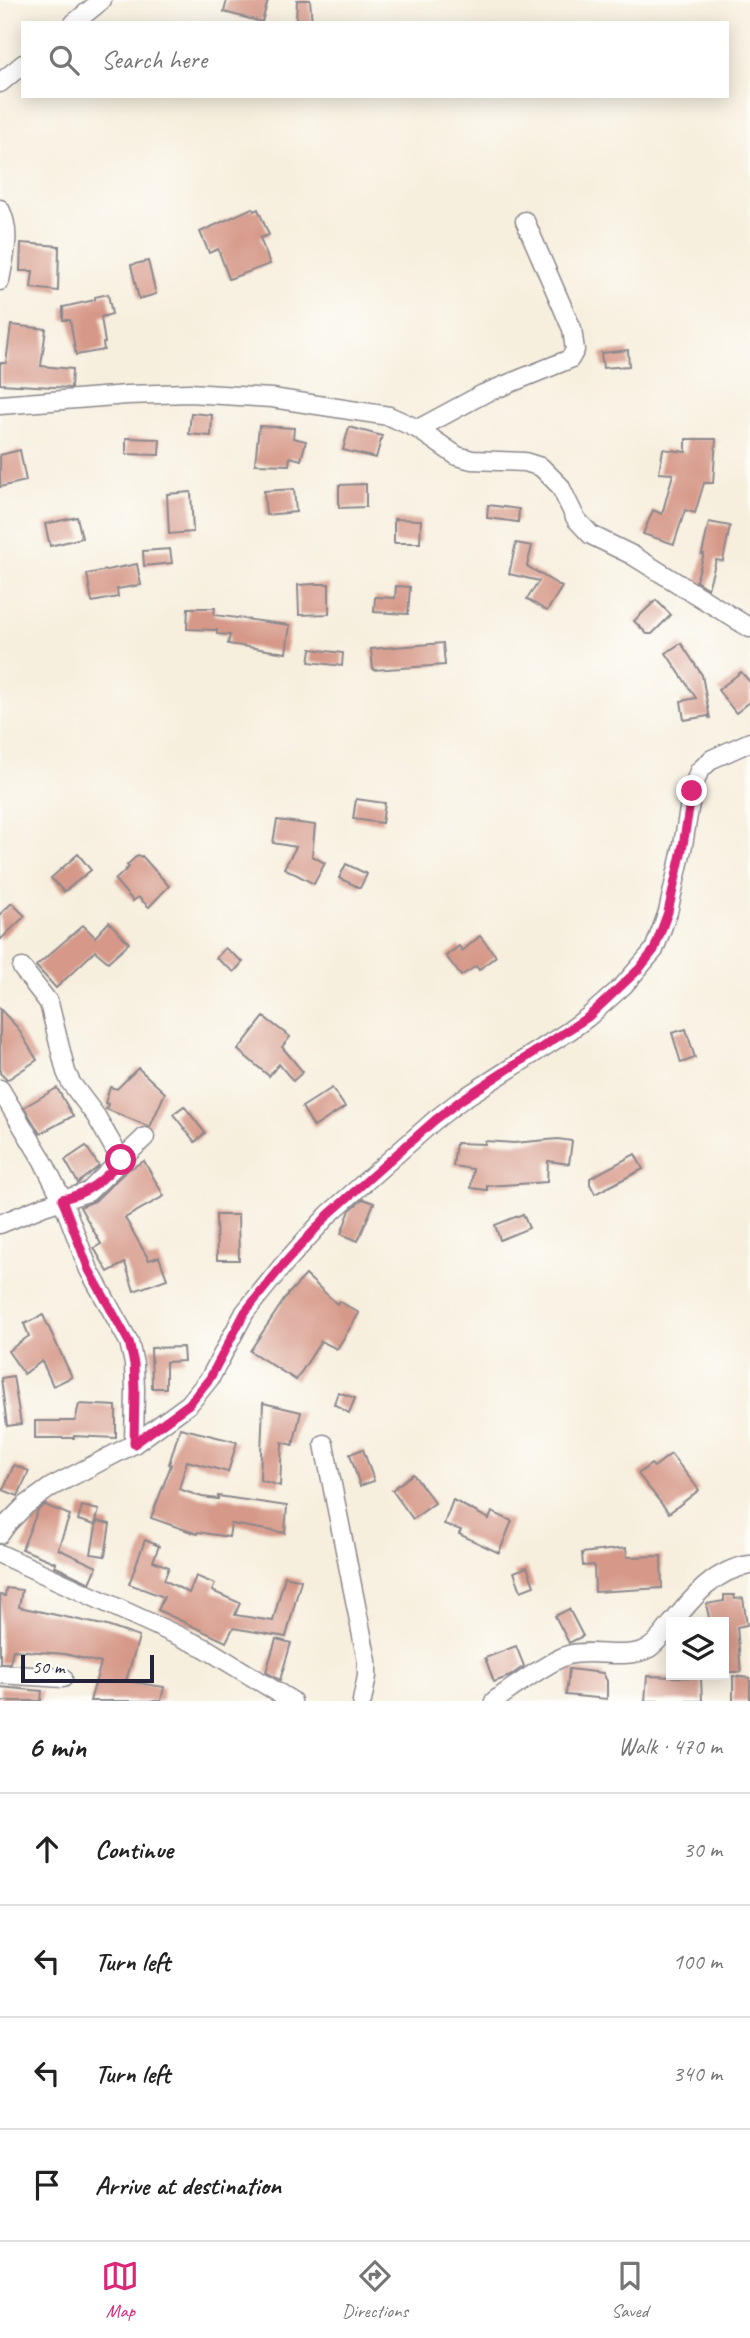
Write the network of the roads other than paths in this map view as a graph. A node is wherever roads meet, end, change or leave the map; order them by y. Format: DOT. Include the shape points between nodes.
graph roads {
  1 [pos="102,0"];
  2 [pos="76,21"];
  3 [pos="21,66"];
  4 [pos="0,83"];
  5 [pos="0,209"];
  6 [pos="525,221"];
  7 [pos="0,281"];
  8 [pos="0,405"];
  9 [pos="418,429"];
  10 [pos="750,628"];
  11 [pos="750,742"];
  12 [pos="22,968"];
  13 [pos="0,1089"];
  14 [pos="145,1137"];
  15 [pos="121,1160"];
  16 [pos="62,1199"];
  17 [pos="0,1224"];
  18 [pos="134,1444"];
  19 [pos="324,1444"];
  20 [pos="0,1534"];
  21 [pos="0,1554"];
  22 [pos="750,1565"];
  23 [pos="677,1617"];
  24 [pos="666,1630"];
  25 [pos="0,1674"];
  26 [pos="63,1678"];
  27 [pos="292,1701"];
  28 [pos="362,1701"];
  29 [pos="494,1701"];
  1 -- 2 [label="street"];
  3 -- 4 [label="street"];
  5 -- 7 [label="street" via="8,233"];
  6 -- 9 [label="street" via="572,329 575,349 570,359 483,394"];
  8 -- 9 [label="street" via="139,395 244,396 389,416"];
  9 -- 10 [label="street" via="457,456 541,467 560,486 576,519 591,536 632,555"];
  11 -- 18 [label="street" via="712,759 699,771 668,912 654,950 639,969 588,1017 435,1120 329,1214 245,1312 210,1378 189,1404"];
  12 -- 15 [label="street" via="49,1003 71,1083"];
  13 -- 16 [label="street"];
  14 -- 15 [label="street"];
  15 -- 16 [label="street" via="88,1192"];
  16 -- 17 [label="street"];
  16 -- 18 [label="street" via="89,1270 129,1342 134,1364"];
  18 -- 20 [label="street" via="51,1487 26,1505"];
  19 -- 28 [label="street" via="368,1661"];
  21 -- 27 [label="street" via="205,1648"];
  22 -- 23 [label="street" via="701,1589"];
  24 -- 29 [label="street" via="651,1647 636,1653 566,1656"];
  25 -- 26 [label="street"];
}
